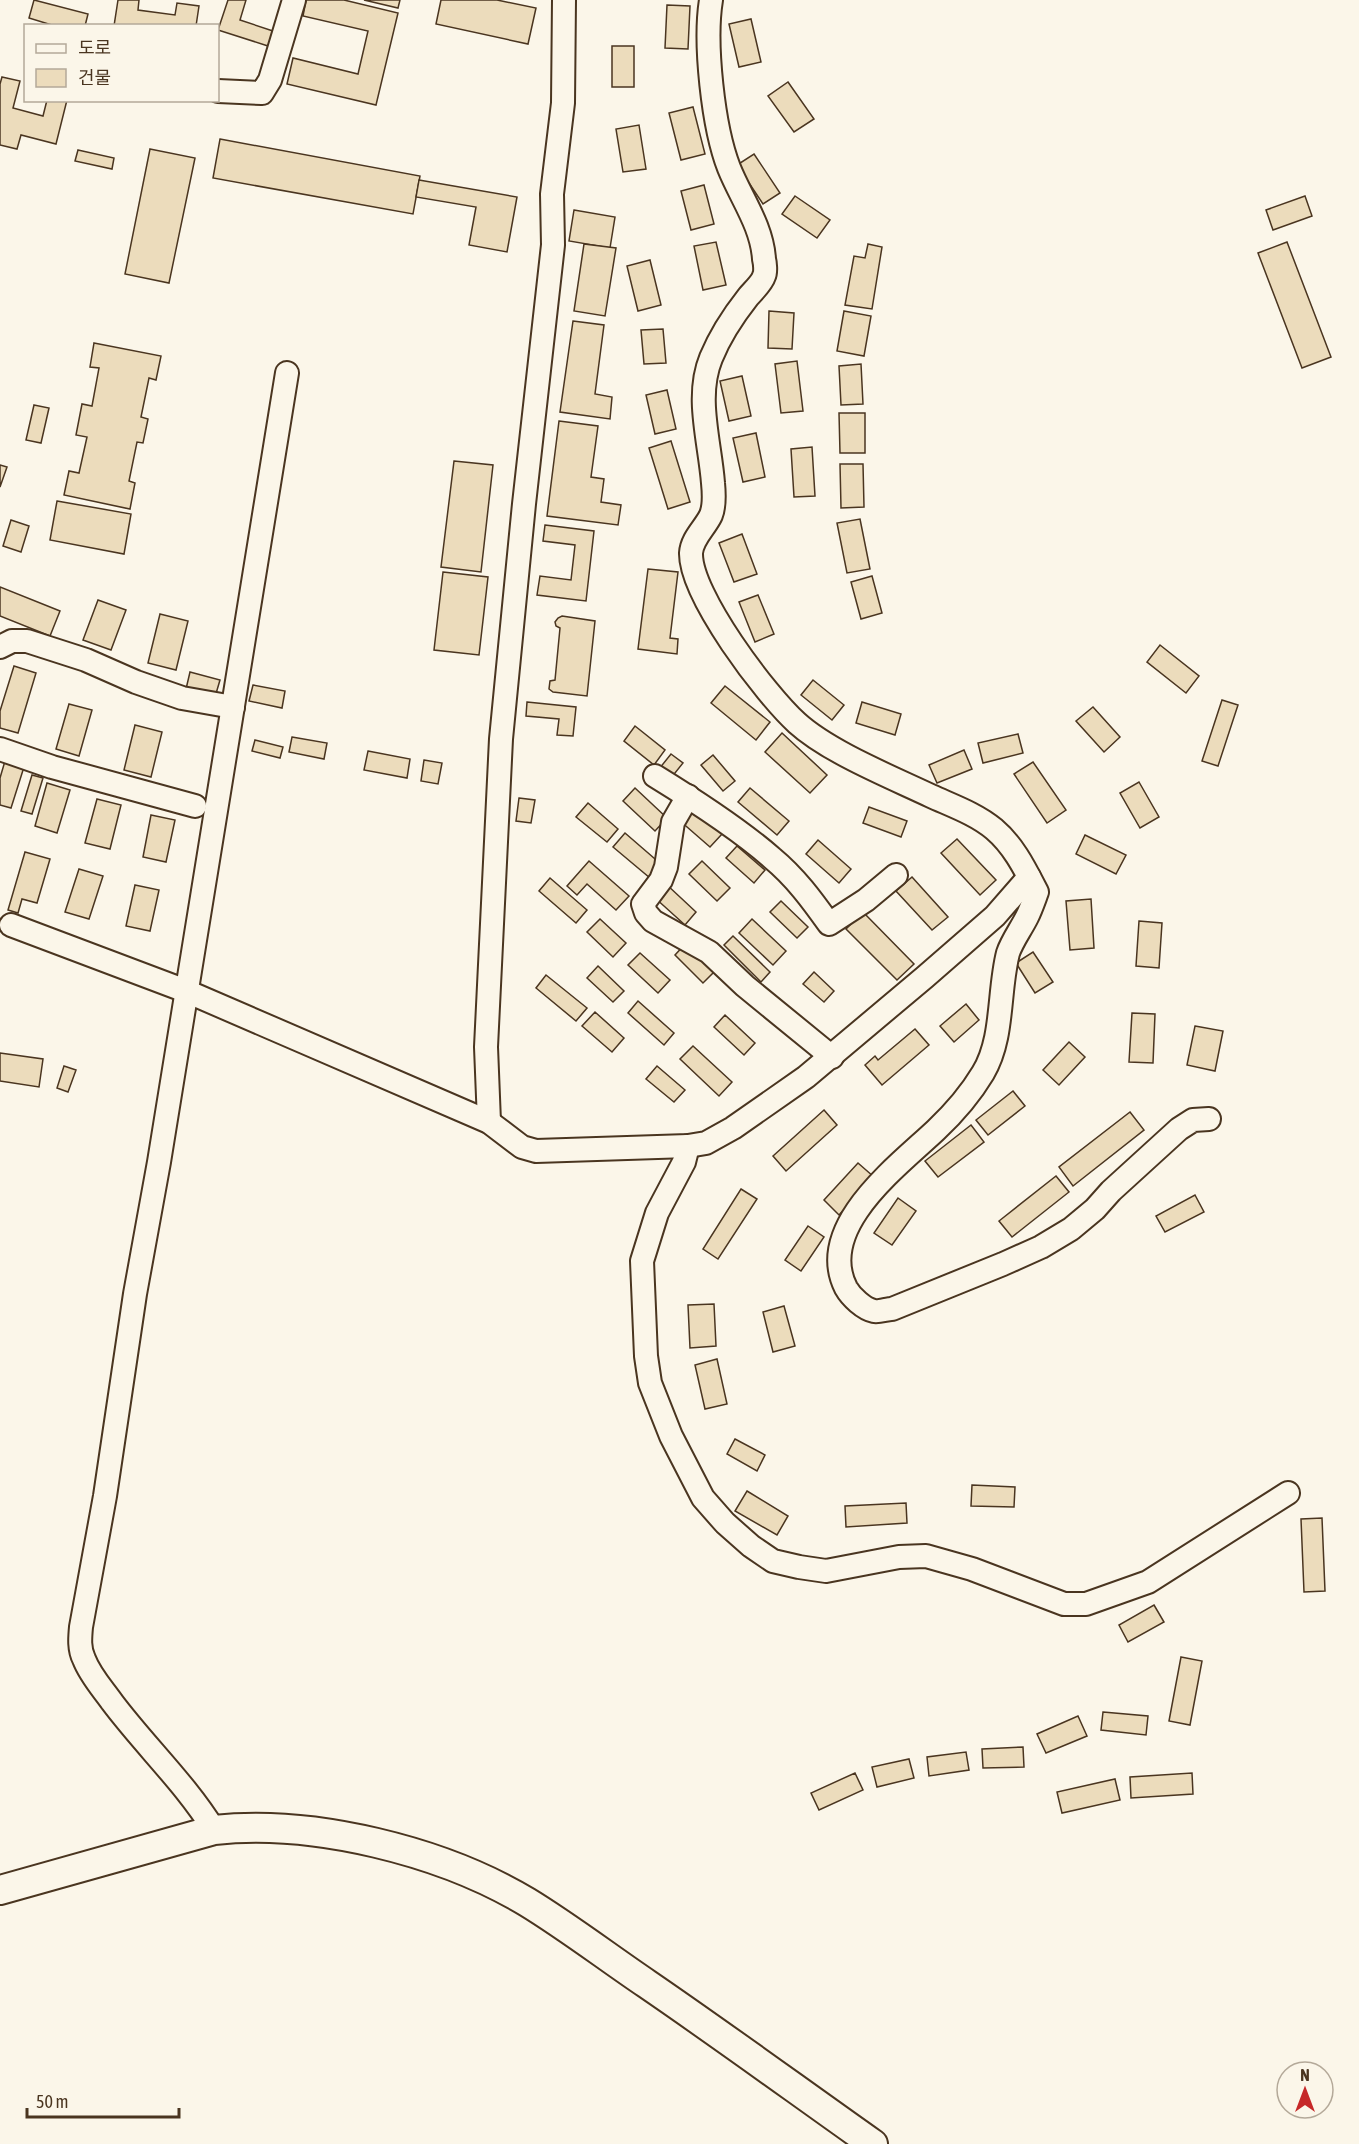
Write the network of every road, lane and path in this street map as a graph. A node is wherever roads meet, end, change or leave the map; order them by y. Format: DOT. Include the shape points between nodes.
graph roads {
  1 [pos="294,0"];
  2 [pos="564,0"];
  3 [pos="711,0"];
  4 [pos="219,91"];
  5 [pos="287,373"];
  6 [pos="0,647"];
  7 [pos="233,707"];
  8 [pos="0,749"];
  9 [pos="655,776"];
  10 [pos="688,796"];
  11 [pos="195,806"];
  12 [pos="896,875"];
  13 [pos="1029,877"];
  14 [pos="11,925"];
  15 [pos="186,991"];
  16 [pos="832,1057"];
  17 [pos="1209,1119"];
  18 [pos="489,1122"];
  19 [pos="688,1146"];
  20 [pos="1288,1493"];
  21 [pos="214,1830"];
  22 [pos="0,1890"];
  23 [pos="873,2144"];
  1 -- 4 [label="street" via="270,80 261,93"];
  2 -- 18 [label="street" via="562,103 552,194 553,245 501,739 486,1047"];
  3 -- 13 [label="street" via="708,31 716,113 728,165 758,229 764,276 726,328 705,377 714,506 691,549 697,581 719,624 795,721 834,748 970,813 994,829 1025,865"];
  5 -- 7 [label="street"];
  6 -- 7 [label="street" via="12,641 27,641 182,698"];
  7 -- 15 [label="street"];
  8 -- 11 [label="street"];
  9 -- 10 [label="street"];
  10 -- 12 [label="street" via="772,857 829,924"];
  10 -- 16 [label="street" via="673,822 661,880 643,904 646,913 653,921 709,952"];
  13 -- 16 [label="street" via="995,916"];
  13 -- 17 [label="street" via="1037,892 1009,950 990,1060 951,1114 887,1174 857,1212 840,1247 838,1261 847,1291 873,1311 892,1309 1041,1247 1095,1209 1179,1129 1193,1120"];
  14 -- 15 [label="street"];
  15 -- 18 [label="street"];
  15 -- 21 [label="street" via="80,1645 93,1675"];
  16 -- 19 [label="street" via="733,1128 706,1143"];
  18 -- 19 [label="street" via="522,1147 536,1151"];
  19 -- 20 [label="street" via="684,1162 657,1213 642,1261 650,1383 670,1436 704,1498 725,1523 773,1561 826,1571 899,1557 926,1556 1064,1604 1086,1604 1148,1582"];
  21 -- 22 [label="main road"];
  21 -- 23 [label="main road" via="245,1826 349,1837 423,1856 507,1891 714,2030"];
}
